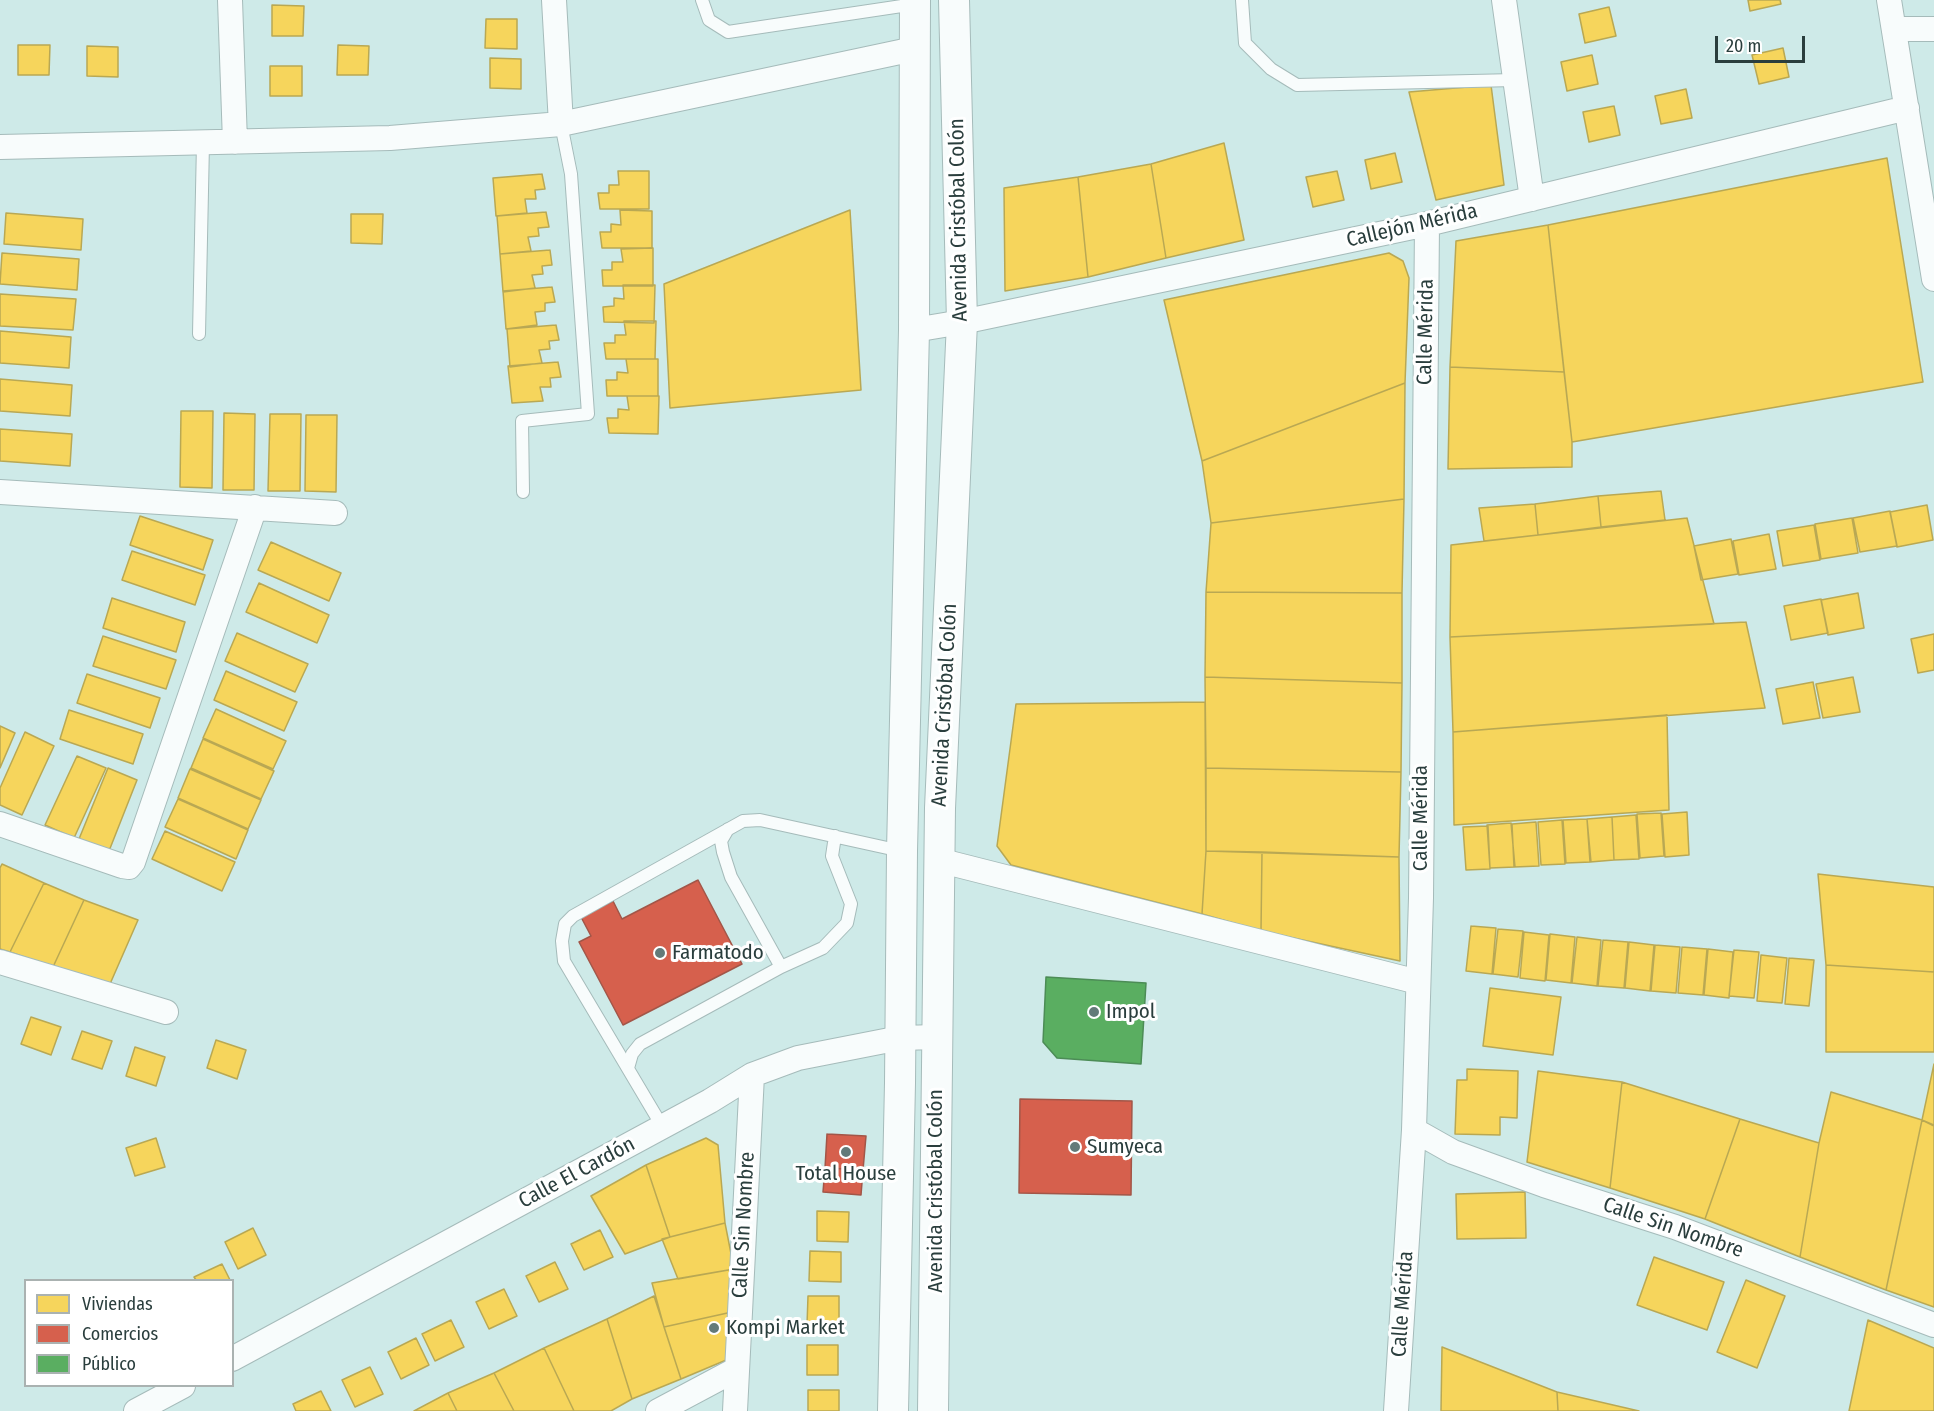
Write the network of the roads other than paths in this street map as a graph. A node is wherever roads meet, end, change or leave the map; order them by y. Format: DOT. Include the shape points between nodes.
graph roads {
  1 [pos="230,0"];
  2 [pos="554,0"];
  3 [pos="702,0"];
  4 [pos="852,0"];
  5 [pos="954,0"];
  6 [pos="1242,0"];
  7 [pos="1504,0"];
  8 [pos="1889,0"];
  9 [pos="915,2"];
  10 [pos="854,13"];
  11 [pos="1894,29"];
  12 [pos="1934,29"];
  13 [pos="914,49"];
  14 [pos="1515,80"];
  15 [pos="1907,108"];
  16 [pos="561,124"];
  17 [pos="235,142"];
  18 [pos="203,143"];
  19 [pos="0,147"];
  20 [pos="1532,199"];
  21 [pos="1427,224"];
  22 [pos="1934,279"];
  23 [pos="962,321"];
  24 [pos="914,330"];
  25 [pos="200,334"];
  26 [pos="0,492"];
  27 [pos="523,492"];
  28 [pos="255,507"];
  29 [pos="335,513"];
  30 [pos="0,824"];
  31 [pos="729,828"];
  32 [pos="835,836"];
  33 [pos="902,851"];
  34 [pos="938,860"];
  35 [pos="0,962"];
  36 [pos="781,967"];
  37 [pos="1418,982"];
  38 [pos="166,1012"];
  39 [pos="937,1037"];
  40 [pos="900,1038"];
  41 [pos="628,1068"];
  42 [pos="752,1075"];
  43 [pos="662,1126"];
  44 [pos="1414,1130"];
  45 [pos="1934,1325"];
  46 [pos="234,1358"];
  47 [pos="737,1369"];
  48 [pos="181,1387"];
  49 [pos="136,1411"];
  50 [pos="658,1411"];
  51 [pos="735,1411"];
  52 [pos="893,1411"];
  53 [pos="933,1411"];
  54 [pos="1396,1411"];
  1 -- 17 [label="street"];
  2 -- 16 [label="street"];
  3 -- 10 [label="lane" via="709,20 728,32"];
  4 -- 10 [label="lane"];
  5 -- 23 [label="street, Avenida Cristóbal Colón"];
  6 -- 14 [label="lane" via="1245,43 1271,69 1297,85"];
  7 -- 14 [label="street"];
  8 -- 11 [label="street"];
  9 -- 10 [label="lane"];
  9 -- 13 [label="street, Avenida Cristóbal Colón"];
  11 -- 12 [label="street"];
  11 -- 15 [label="street"];
  13 -- 16 [label="street"];
  13 -- 24 [label="street, Avenida Cristóbal Colón"];
  14 -- 20 [label="street"];
  15 -- 20 [label="street, Callejón Mérida"];
  15 -- 22 [label="street"];
  16 -- 17 [label="street" via="390,138"];
  16 -- 27 [label="lane" via="571,174 588,414 522,421"];
  17 -- 18 [label="street"];
  18 -- 19 [label="street"];
  18 -- 25 [label="lane"];
  20 -- 21 [label="street, Callejón Mérida"];
  21 -- 23 [label="street, Callejón Mérida"];
  21 -- 37 [label="street, Calle Mérida"];
  23 -- 24 [label="street, Callejón Mérida"];
  23 -- 34 [label="street, Avenida Cristóbal Colón"];
  24 -- 33 [label="street, Avenida Cristóbal Colón"];
  26 -- 28 [label="street"];
  28 -- 29 [label="street"];
  28 -- 30 [label="street" via="129,867"];
  31 -- 32 [label="lane" via="743,821 760,820"];
  31 -- 36 [label="lane" via="722,841 732,878"];
  31 -- 41 [label="lane" via="565,924 564,961"];
  32 -- 33 [label="lane"];
  32 -- 36 [label="lane" via="832,856 851,904 847,923 823,948"];
  33 -- 40 [label="street, Avenida Cristóbal Colón"];
  34 -- 37 [label="street"];
  34 -- 39 [label="street, Avenida Cristóbal Colón"];
  35 -- 38 [label="street"];
  36 -- 41 [label="lane" via="640,1044"];
  37 -- 44 [label="street, Calle Mérida"];
  39 -- 40 [label="street, Calle El Cardón"];
  39 -- 53 [label="street, Avenida Cristóbal Colón"];
  40 -- 42 [label="street, Calle El Cardón" via="798,1058"];
  40 -- 52 [label="street, Avenida Cristóbal Colón"];
  41 -- 43 [label="lane"];
  42 -- 43 [label="street, Calle El Cardón"];
  42 -- 47 [label="street, Calle Sin Nombre"];
  43 -- 46 [label="street, Calle El Cardón"];
  44 -- 45 [label="street, Calle Sin Nombre" via="1453,1152 1675,1227"];
  44 -- 54 [label="street, Calle Mérida"];
  47 -- 50 [label="street"];
  47 -- 51 [label="street, Calle Sin Nombre"];
  48 -- 49 [label="street"];
}
